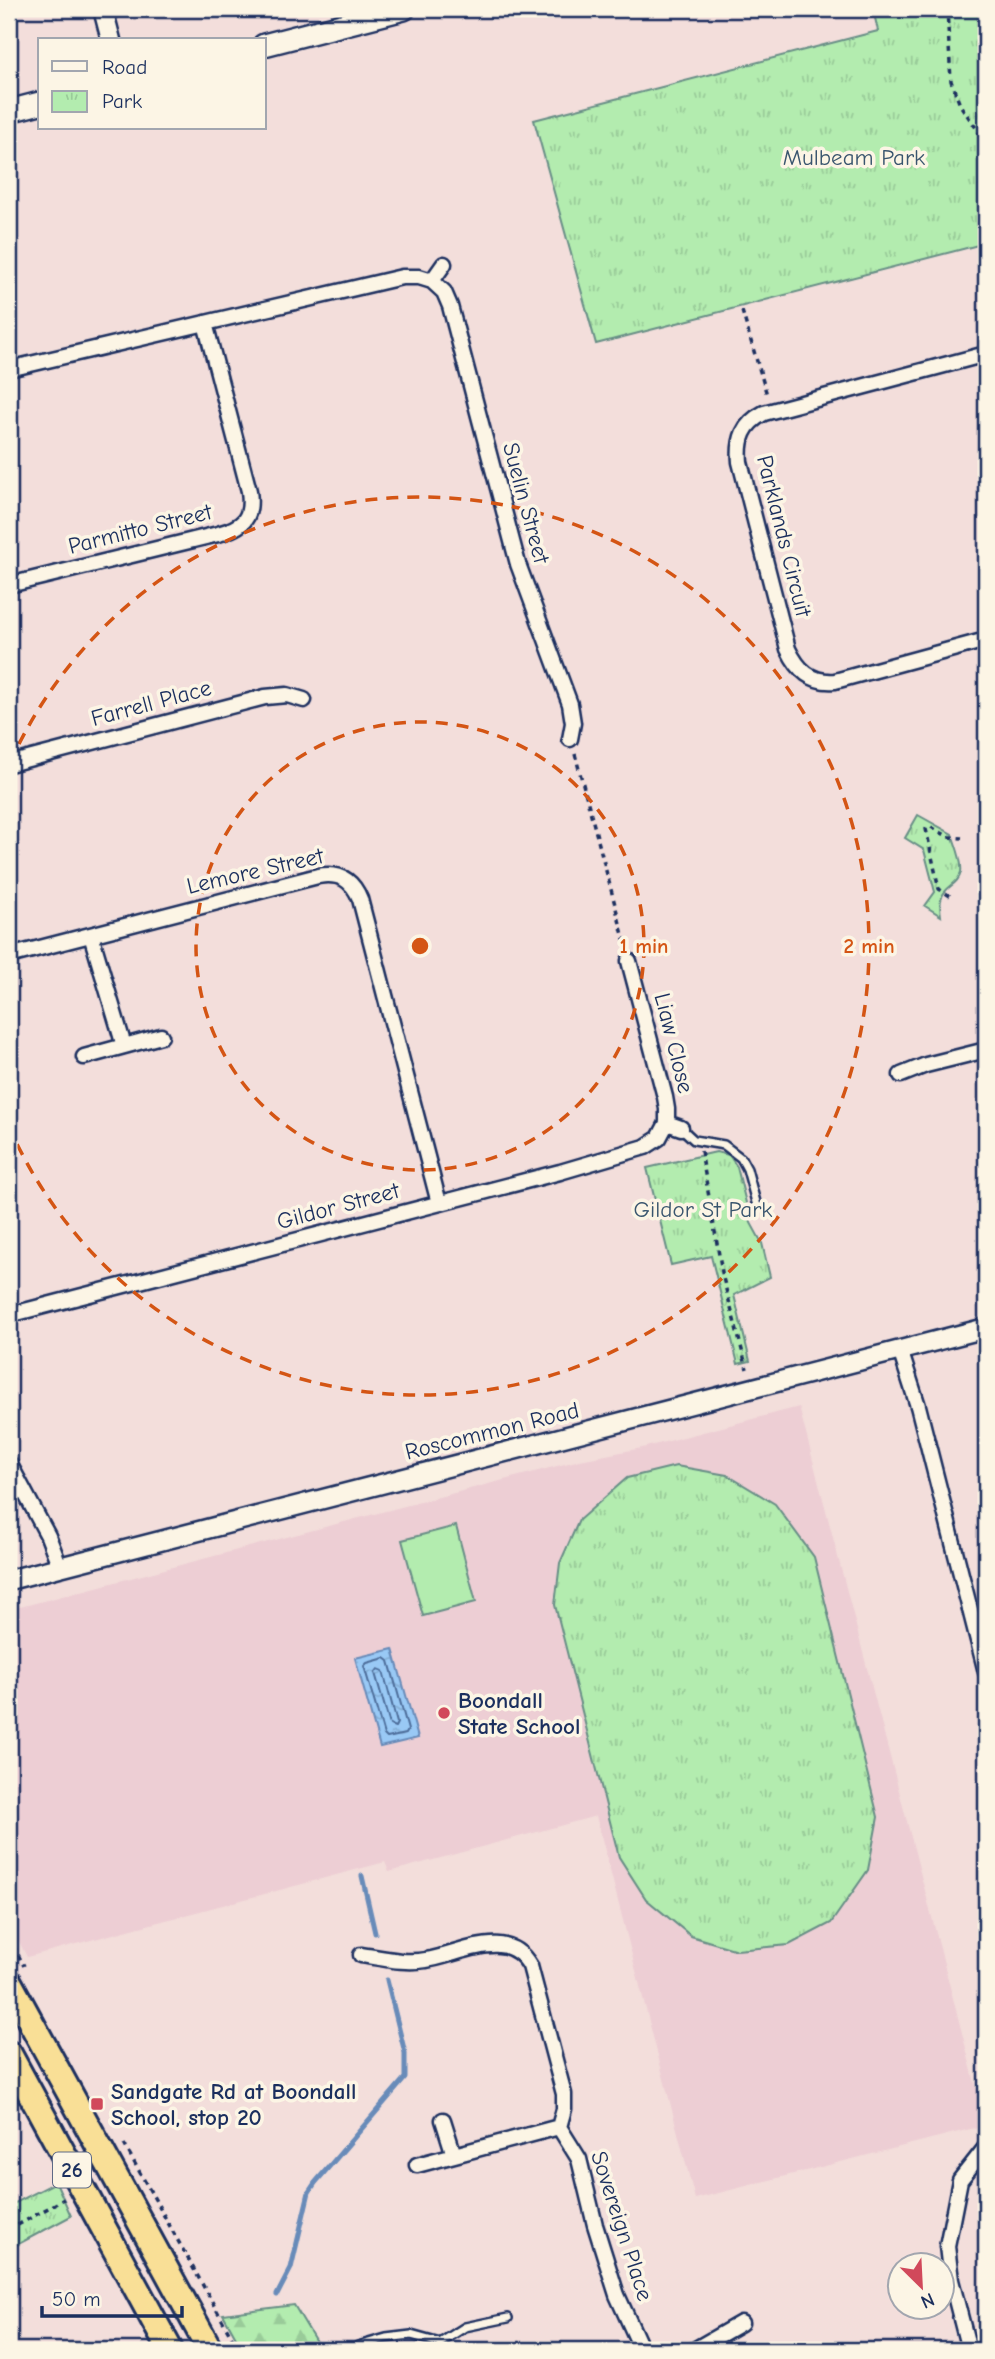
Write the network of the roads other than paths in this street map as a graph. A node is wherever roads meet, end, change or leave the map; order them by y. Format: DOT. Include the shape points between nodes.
graph roads {
  1 [pos="103,9"];
  2 [pos="404,9"];
  3 [pos="110,38"];
  4 [pos="266,44"];
  5 [pos="38,104"];
  6 [pos="9,111"];
  7 [pos="444,264"];
  8 [pos="432,281"];
  9 [pos="205,323"];
  10 [pos="986,354"];
  11 [pos="9,369"];
  12 [pos="9,585"];
  13 [pos="986,640"];
  14 [pos="304,700"];
  15 [pos="570,739"];
  16 [pos="9,764"];
  17 [pos="91,935"];
  18 [pos="9,956"];
  19 [pos="629,961"];
  20 [pos="161,1036"];
  21 [pos="124,1046"];
  22 [pos="986,1050"];
  23 [pos="84,1057"];
  24 [pos="901,1075"];
  25 [pos="674,1126"];
  26 [pos="439,1203"];
  27 [pos="757,1206"];
  28 [pos="9,1315"];
  29 [pos="986,1328"];
  30 [pos="900,1350"];
  31 [pos="9,1462"];
  32 [pos="60,1567"];
  33 [pos="9,1580"];
  34 [pos="986,1672"];
  35 [pos="361,1955"];
  36 [pos="9,1982"];
  37 [pos="9,2054"];
  38 [pos="443,2120"];
  39 [pos="559,2127"];
  40 [pos="986,2147"];
  41 [pos="454,2155"];
  42 [pos="416,2165"];
  43 [pos="508,2318"];
  44 [pos="740,2323"];
  45 [pos="358,2346"];
  46 [pos="442,2347"];
  47 [pos="170,2350"];
  48 [pos="210,2350"];
  49 [pos="642,2350"];
  50 [pos="694,2350"];
  51 [pos="969,2350"];
  1 -- 3 [label="street"];
  2 -- 4 [label="main road"];
  5 -- 6 [label="main road"];
  7 -- 8 [label="street"];
  8 -- 9 [label="street" via="402,278"];
  8 -- 15 [label="street, Suelin Street" via="450,306 518,564 570,704"];
  9 -- 11 [label="street"];
  9 -- 12 [label="street, Parmitto Street" via="249,491 246,520 218,534"];
  10 -- 13 [label="street, Parklands Circuit" via="772,410 755,417 739,440 740,462 788,649 799,668 816,680 835,681"];
  14 -- 16 [label="street, Farrell Place" via="287,695 265,697"];
  17 -- 18 [label="street, Lemore Street"];
  17 -- 21 [label="street"];
  17 -- 26 [label="street, Lemore Street" via="318,876 332,874 350,881 360,899"];
  19 -- 25 [label="street, Liaw Close"];
  20 -- 21 [label="street"];
  21 -- 23 [label="street"];
  22 -- 24 [label="street"];
  25 -- 26 [label="street, Gildor Street" via="639,1150"];
  25 -- 27 [label="lane" via="691,1138 724,1145 741,1157"];
  26 -- 28 [label="street, Gildor Street"];
  29 -- 30 [label="street, Roscommon Road"];
  30 -- 32 [label="street, Roscommon Road"];
  30 -- 34 [label="street"];
  31 -- 32 [label="street"];
  32 -- 33 [label="street, Roscommon Road"];
  35 -- 39 [label="street" via="410,1961 491,1944 517,1949 530,1966 564,2094"];
  36 -- 48 [label="highway, 26"];
  37 -- 47 [label="highway, 26"];
  38 -- 41 [label="street"];
  39 -- 41 [label="street"];
  39 -- 49 [label="street, Sovereign Place" via="579,2159 617,2295"];
  40 -- 51 [label="street" via="960,2180 947,2246"];
  41 -- 42 [label="street"];
  43 -- 46 [label="lane" via="464,2327"];
  44 -- 50 [label="street"];
  45 -- 46 [label="lane" via="411,2335"];
}
